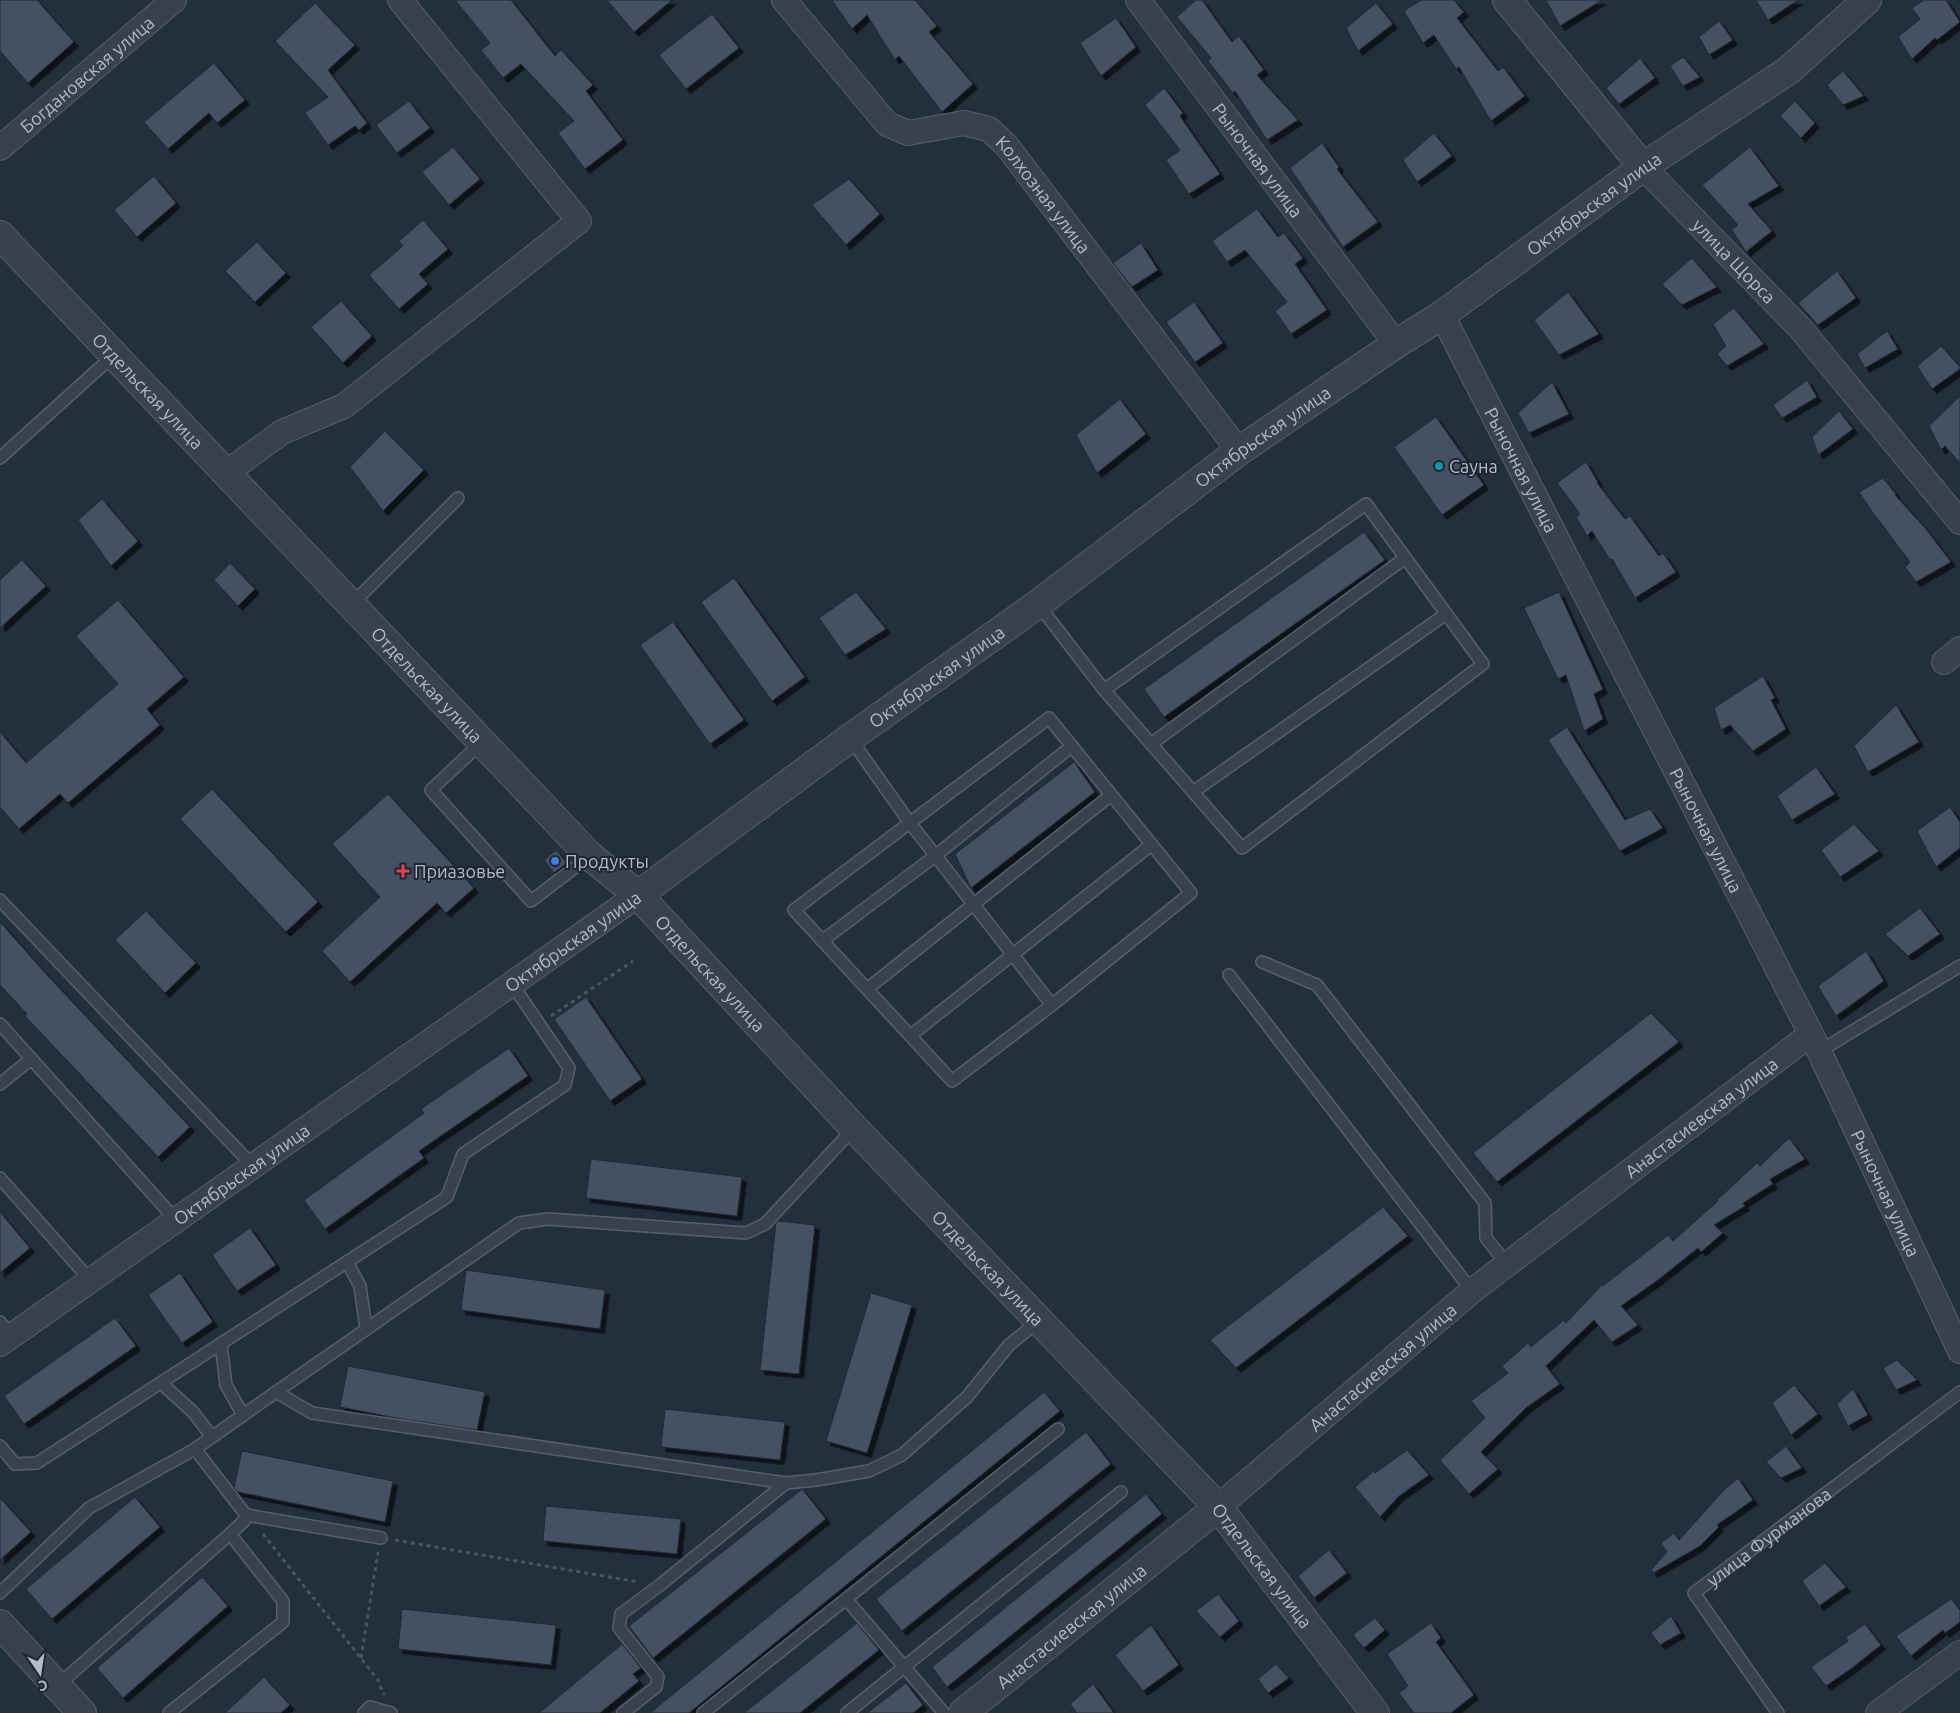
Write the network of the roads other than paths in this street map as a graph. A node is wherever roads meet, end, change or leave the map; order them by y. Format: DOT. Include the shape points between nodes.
graph roads {
  1 [pos="174,0"];
  2 [pos="400,0"];
  3 [pos="784,0"];
  4 [pos="1138,0"];
  5 [pos="1508,0"];
  6 [pos="1866,0"];
  7 [pos="0,148"];
  8 [pos="1643,167"];
  9 [pos="0,235"];
  10 [pos="1442,315"];
  11 [pos="1396,344"];
  12 [pos="114,355"];
  13 [pos="1239,450"];
  14 [pos="0,458"];
  15 [pos="226,473"];
  16 [pos="458,498"];
  17 [pos="1960,522"];
  18 [pos="1405,558"];
  19 [pos="1038,604"];
  20 [pos="351,605"];
  21 [pos="1446,614"];
  22 [pos="1104,690"];
  23 [pos="850,738"];
  24 [pos="482,742"];
  25 [pos="1151,744"];
  26 [pos="1072,746"];
  27 [pos="1193,792"];
  28 [pos="1111,795"];
  29 [pos="910,823"];
  30 [pos="1151,845"];
  31 [pos="590,856"];
  32 [pos="936,856"];
  33 [pos="638,895"];
  34 [pos="0,900"];
  35 [pos="973,904"];
  36 [pos="822,941"];
  37 [pos="1012,955"];
  38 [pos="1262,962"];
  39 [pos="1960,966"];
  40 [pos="1229,975"];
  41 [pos="512,984"];
  42 [pos="867,989"];
  43 [pos="1052,1005"];
  44 [pos="0,1024"];
  45 [pos="910,1036"];
  46 [pos="1815,1043"];
  47 [pos="31,1059"];
  48 [pos="0,1084"];
  49 [pos="854,1128"];
  50 [pos="253,1166"];
  51 [pos="0,1178"];
  52 [pos="176,1220"];
  53 [pos="347,1262"];
  54 [pos="1506,1263"];
  55 [pos="91,1280"];
  56 [pos="1472,1291"];
  57 [pos="1040,1321"];
  58 [pos="366,1329"];
  59 [pos="4,1334"];
  60 [pos="221,1344"];
  61 [pos="1960,1351"];
  62 [pos="161,1383"];
  63 [pos="276,1392"];
  64 [pos="1960,1392"];
  65 [pos="243,1415"];
  66 [pos="1058,1429"];
  67 [pos="212,1437"];
  68 [pos="0,1446"];
  69 [pos="195,1449"];
  70 [pos="786,1483"];
  71 [pos="1120,1492"];
  72 [pos="1218,1507"];
  73 [pos="245,1518"];
  74 [pos="230,1534"];
  75 [pos="381,1538"];
  76 [pos="0,1593"];
  77 [pos="846,1599"];
  78 [pos="0,1624"];
  79 [pos="1960,1653"];
  80 [pos="904,1667"];
  81 [pos="57,1686"];
  82 [pos="391,1712"];
  83 [pos="82,1713"];
  84 [pos="169,1713"];
  85 [pos="364,1713"];
  86 [pos="623,1713"];
  87 [pos="703,1713"];
  88 [pos="847,1713"];
  89 [pos="944,1713"];
  90 [pos="963,1713"];
  91 [pos="1375,1713"];
  92 [pos="1778,1713"];
  93 [pos="1878,1713"];
  1 -- 7 [label="street, Богдановская улица"];
  2 -- 15 [label="street" via="578,221 344,406 282,432"];
  3 -- 13 [label="street, Колхозная улица" via="887,124 908,133 964,123 989,129 1007,146"];
  4 -- 11 [label="street, Рыночная улица"];
  5 -- 8 [label="street, улица Щорса"];
  6 -- 8 [label="street, Октябрьская улица" via="1788,70"];
  8 -- 10 [label="street, Октябрьская улица"];
  8 -- 17 [label="street, улица Щорса" via="1800,328"];
  9 -- 12 [label="street, Отдельская улица"];
  10 -- 11 [label="street, Октябрьская улица"];
  10 -- 46 [label="street, Рыночная улица"];
  11 -- 13 [label="street, Октябрьская улица"];
  12 -- 14 [label="lane"];
  12 -- 15 [label="street, Отдельская улица"];
  13 -- 19 [label="street, Октябрьская улица"];
  15 -- 20 [label="street, Отдельская улица"];
  16 -- 20 [label="lane"];
  18 -- 21 [label="lane"];
  18 -- 22 [label="lane" via="1366,504"];
  18 -- 25 [label="lane"];
  19 -- 22 [label="lane"];
  19 -- 23 [label="street, Октябрьская улица"];
  20 -- 24 [label="street, Отдельская улица"];
  21 -- 27 [label="lane"];
  21 -- 27 [label="lane" via="1483,664 1242,848"];
  22 -- 25 [label="lane"];
  23 -- 29 [label="lane"];
  23 -- 33 [label="street, Октябрьская улица"];
  24 -- 31 [label="street, Отдельская улица"];
  24 -- 31 [label="lane" via="431,790 531,901"];
  25 -- 27 [label="lane"];
  26 -- 28 [label="lane"];
  26 -- 29 [label="lane" via="1049,718"];
  26 -- 32 [label="lane"];
  28 -- 30 [label="lane"];
  28 -- 35 [label="lane"];
  29 -- 32 [label="lane"];
  29 -- 36 [label="lane" via="794,910"];
  30 -- 37 [label="lane"];
  30 -- 43 [label="lane" via="1191,893"];
  31 -- 33 [label="street, Отдельская улица"];
  32 -- 35 [label="lane"];
  32 -- 36 [label="lane"];
  33 -- 41 [label="street, Октябрьская улица"];
  33 -- 49 [label="street, Отдельская улица"];
  34 -- 50 [label="lane"];
  35 -- 37 [label="lane"];
  35 -- 42 [label="lane"];
  36 -- 42 [label="lane"];
  37 -- 43 [label="lane"];
  37 -- 45 [label="lane"];
  38 -- 54 [label="lane" via="1317,985 1485,1203 1486,1238"];
  39 -- 46 [label="lane"];
  40 -- 56 [label="lane"];
  41 -- 50 [label="street, Октябрьская улица"];
  41 -- 53 [label="lane" via="569,1068 565,1085 463,1154 447,1197"];
  42 -- 45 [label="lane"];
  43 -- 45 [label="lane" via="952,1081"];
  44 -- 47 [label="lane"];
  46 -- 54 [label="street, Анастасиевская улица"];
  46 -- 61 [label="street, Рыночная улица"];
  47 -- 48 [label="lane"];
  47 -- 52 [label="lane"];
  49 -- 57 [label="street, Отдельская улица"];
  49 -- 58 [label="lane" via="765,1224 746,1233 548,1219 519,1223"];
  50 -- 52 [label="street, Октябрьская улица"];
  51 -- 55 [label="lane"];
  52 -- 55 [label="street, Октябрьская улица"];
  53 -- 58 [label="lane" via="360,1286"];
  53 -- 60 [label="lane"];
  54 -- 56 [label="street, Анастасиевская улица"];
  55 -- 59 [label="street, Октябрьская улица"];
  56 -- 72 [label="street, Анастасиевская улица"];
  57 -- 70 [label="lane" via="1009,1345 967,1397 902,1455 869,1471"];
  57 -- 72 [label="street, Отдельская улица"];
  58 -- 63 [label="lane"];
  60 -- 62 [label="lane"];
  60 -- 65 [label="lane" via="226,1385"];
  62 -- 67 [label="lane" via="193,1412"];
  62 -- 68 [label="lane" via="37,1463 15,1464"];
  63 -- 65 [label="lane"];
  63 -- 70 [label="lane" via="312,1413"];
  64 -- 92 [label="lane, улица Фурманова" via="1694,1594"];
  65 -- 67 [label="lane"];
  66 -- 77 [label="lane"];
  67 -- 69 [label="lane"];
  69 -- 73 [label="lane"];
  69 -- 76 [label="lane" via="89,1508"];
  70 -- 86 [label="lane" via="621,1614 619,1628 658,1677 656,1687"];
  71 -- 80 [label="lane"];
  72 -- 90 [label="street, Анастасиевская улица"];
  72 -- 91 [label="street, Отдельская улица"];
  73 -- 74 [label="lane"];
  73 -- 75 [label="lane"];
  74 -- 81 [label="lane"];
  74 -- 84 [label="lane" via="283,1601 283,1622"];
  77 -- 80 [label="lane"];
  77 -- 87 [label="lane"];
  78 -- 81 [label="street"];
  79 -- 93 [label="street"];
  80 -- 88 [label="lane"];
  80 -- 89 [label="lane"];
  81 -- 83 [label="street"];
  82 -- 85 [label="lane" via="370,1707"];
}
